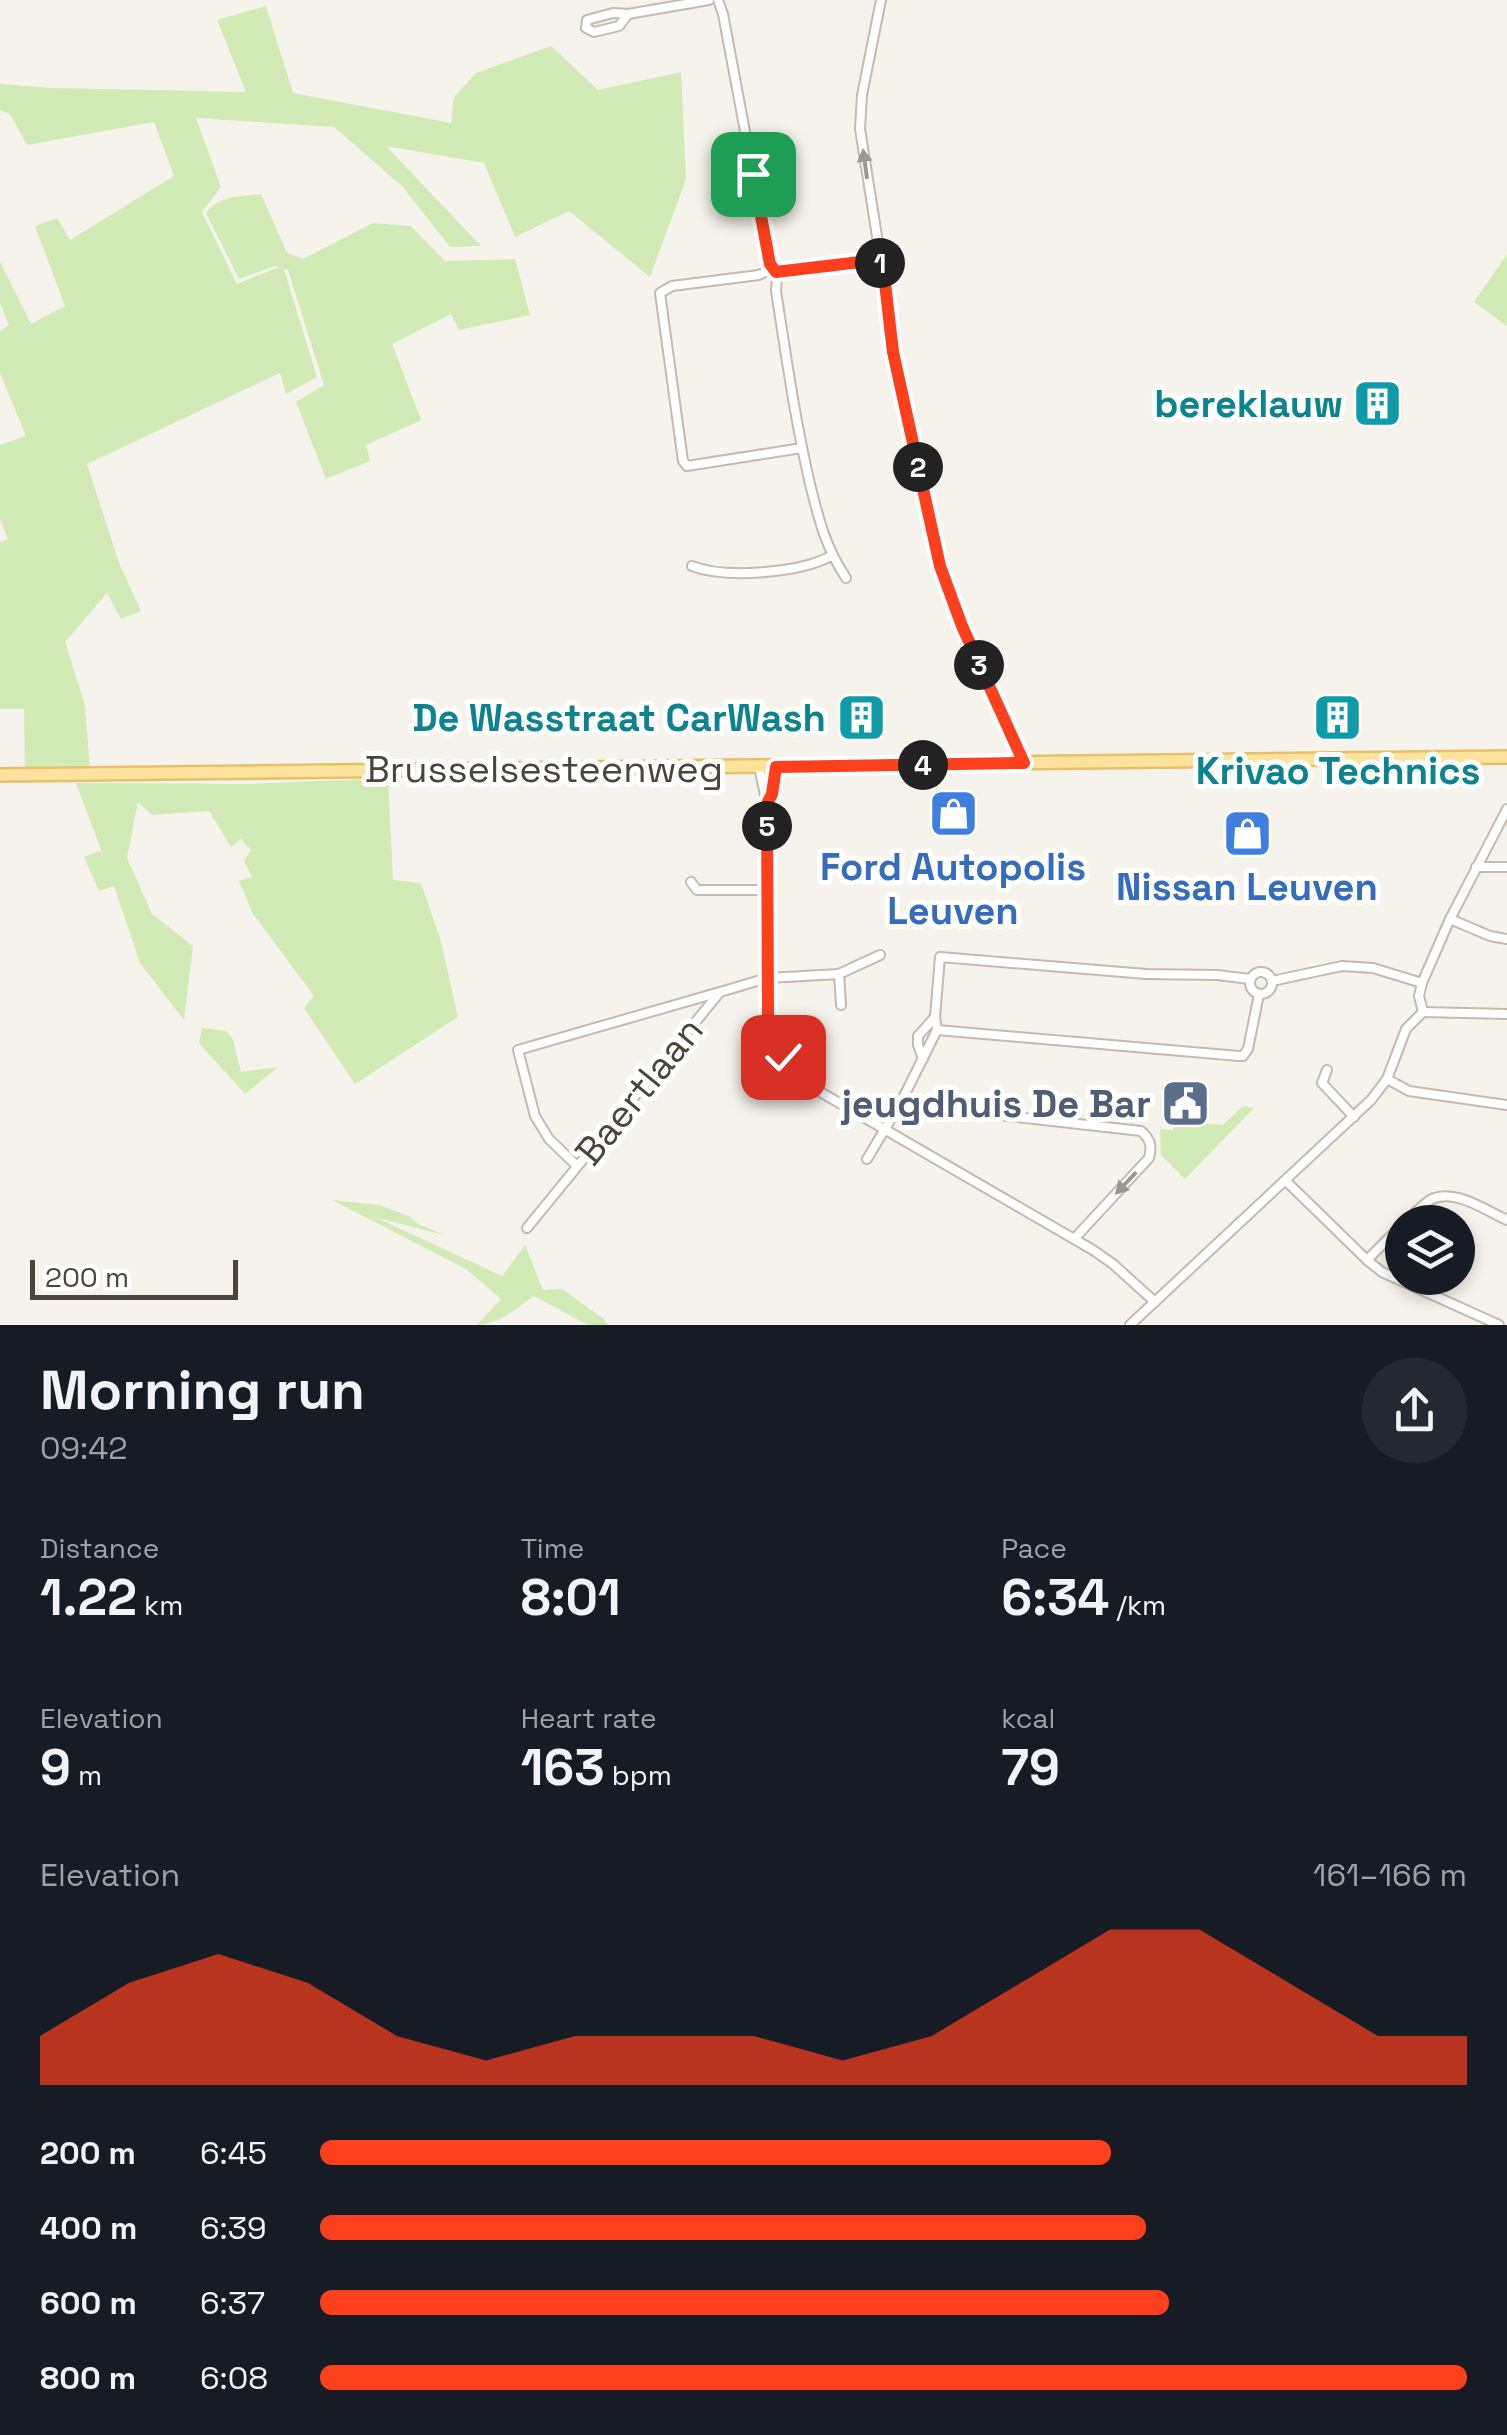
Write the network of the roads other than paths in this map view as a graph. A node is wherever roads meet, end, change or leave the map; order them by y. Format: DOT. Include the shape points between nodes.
graph roads {
  1 [pos="608,0"];
  2 [pos="709,0"];
  3 [pos="718,0"];
  4 [pos="880,0"];
  5 [pos="612,13"];
  6 [pos="628,14"];
  7 [pos="877,260"];
  8 [pos="776,272"];
  9 [pos="802,448"];
  10 [pos="831,556"];
  11 [pos="692,566"];
  12 [pos="846,578"];
  13 [pos="1507,757"];
  14 [pos="1024,763"];
  15 [pos="760,767"];
  16 [pos="776,767"];
  17 [pos="0,775"];
  18 [pos="767,804"];
  19 [pos="1507,808"];
  20 [pos="1507,866"];
  21 [pos="1476,867"];
  22 [pos="691,882"];
  23 [pos="766,890"];
  24 [pos="1450,919"];
  25 [pos="1507,938"];
  26 [pos="880,955"];
  27 [pos="839,974"];
  28 [pos="767,978"];
  29 [pos="1250,979"];
  30 [pos="1272,981"];
  31 [pos="1422,984"];
  32 [pos="720,992"];
  33 [pos="1259,994"];
  34 [pos="841,1004"];
  35 [pos="1423,1012"];
  36 [pos="1507,1014"];
  37 [pos="935,1017"];
  38 [pos="937,1030"];
  39 [pos="923,1059"];
  40 [pos="1327,1070"];
  41 [pos="1387,1079"];
  42 [pos="900,1104"];
  43 [pos="1507,1106"];
  44 [pos="1354,1117"];
  45 [pos="884,1130"];
  46 [pos="867,1159"];
  47 [pos="578,1166"];
  48 [pos="1286,1180"];
  49 [pos="1424,1205"];
  50 [pos="1474,1205"];
  51 [pos="1475,1206"];
  52 [pos="1507,1220"];
  53 [pos="526,1228"];
  54 [pos="1074,1239"];
  55 [pos="1385,1242"];
  56 [pos="1367,1260"];
  57 [pos="1155,1302"];
  58 [pos="1130,1325"];
  59 [pos="1499,1325"];
  1 -- 5 [label="street"];
  2 -- 6 [label="street"];
  3 -- 8 [label="street"];
  7 -- 4 [label="street, one-way" via="860,129"];
  5 -- 6 [label="street"];
  5 -- 6 [label="street" via="587,20 586,28 619,26"];
  7 -- 8 [label="street"];
  7 -- 14 [label="street" via="940,566"];
  8 -- 9 [label="street"];
  8 -- 9 [label="street" via="660,293 683,461 688,466"];
  9 -- 10 [label="street"];
  10 -- 11 [label="street" via="765,572"];
  10 -- 12 [label="street"];
  13 -- 14 [label="main road, Brusselsesteenweg"];
  14 -- 16 [label="main road, Brusselsesteenweg"];
  15 -- 16 [label="main road, Brusselsesteenweg"];
  15 -- 17 [label="main road, Brusselsesteenweg"];
  15 -- 18 [label="street"];
  16 -- 18 [label="street"];
  18 -- 23 [label="street"];
  19 -- 21 [label="street"];
  20 -- 21 [label="street"];
  21 -- 24 [label="street"];
  22 -- 23 [label="street" via="697,890"];
  23 -- 28 [label="street"];
  24 -- 25 [label="street"];
  24 -- 31 [label="street"];
  26 -- 27 [label="street"];
  27 -- 28 [label="street, Baertlaan"];
  27 -- 34 [label="street"];
  28 -- 32 [label="street, Baertlaan"];
  28 -- 45 [label="street" via="768,1015 783,1057 797,1075"];
  29 -- 30 [label="street" via="1262,972"];
  29 -- 33 [label="street"];
  29 -- 37 [label="street" via="940,958"];
  30 -- 31 [label="street" via="1342,966"];
  30 -- 33 [label="street"];
  31 -- 35 [label="street"];
  32 -- 47 [label="street, Baertlaan"];
  32 -- 47 [label="street" via="518,1050 535,1116 548,1139"];
  33 -- 38 [label="street" via="1243,1056"];
  35 -- 36 [label="street"];
  35 -- 41 [label="street" via="1406,1029"];
  37 -- 38 [label="street"];
  37 -- 39 [label="street" via="918,1036"];
  38 -- 39 [label="street"];
  39 -- 42 [label="street"];
  40 -- 44 [label="street" via="1322,1084"];
  41 -- 43 [label="street" via="1409,1091"];
  41 -- 44 [label="street"];
  42 -- 45 [label="street"];
  42 -- 54 [label="street, one-way" via="1141,1131 1150,1140 1149,1158"];
  44 -- 48 [label="street"];
  45 -- 46 [label="street"];
  45 -- 54 [label="street"];
  47 -- 53 [label="street, Baertlaan"];
  48 -- 56 [label="street"];
  48 -- 57 [label="street"];
  49 -- 50 [label="street" via="1443,1196"];
  51 -- 52 [label="street"];
  54 -- 57 [label="street"];
  55 -- 56 [label="street"];
  56 -- 59 [label="street"];
  57 -- 58 [label="street"];
}
